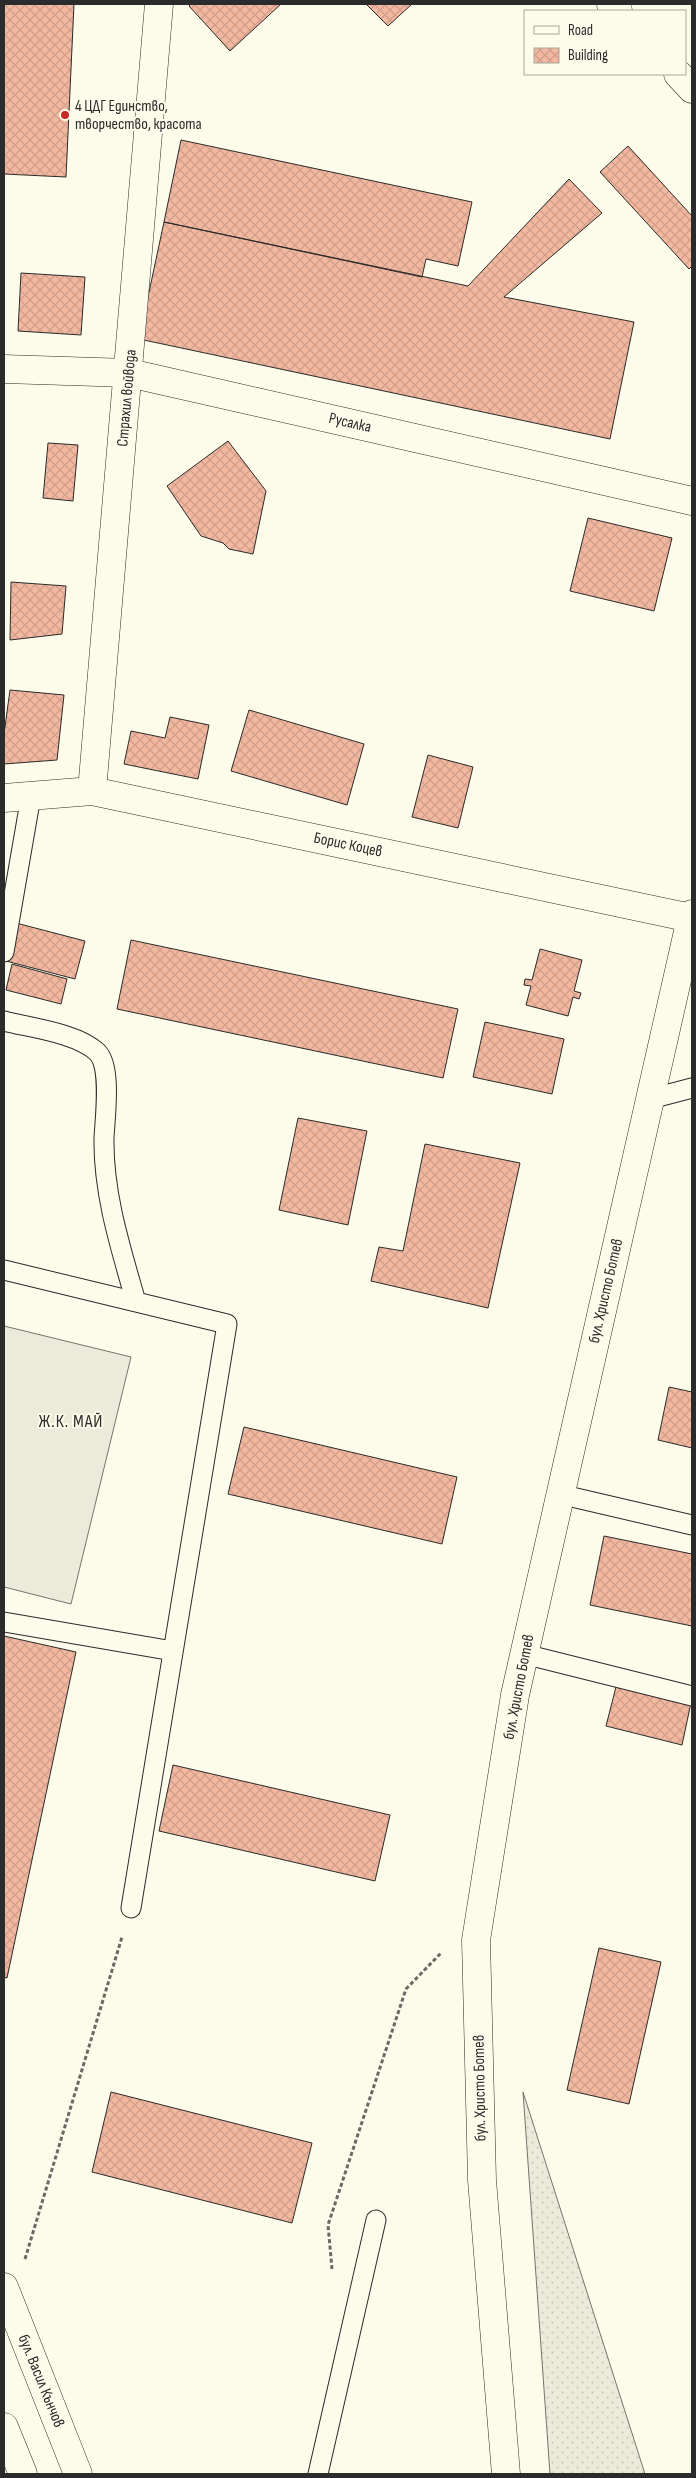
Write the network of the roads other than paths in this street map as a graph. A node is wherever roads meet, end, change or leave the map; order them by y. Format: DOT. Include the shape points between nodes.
graph roads {
  1 [pos="158,4"];
  2 [pos="679,75"];
  3 [pos="692,89"];
  4 [pos="4,369"];
  5 [pos="129,373"];
  6 [pos="692,501"];
  7 [pos="92,791"];
  8 [pos="31,796"];
  9 [pos="4,798"];
  10 [pos="692,916"];
  11 [pos="4,952"];
  12 [pos="4,1021"];
  13 [pos="692,1088"];
  14 [pos="650,1099"];
  15 [pos="4,1270"];
  16 [pos="136,1302"];
  17 [pos="559,1494"];
  18 [pos="692,1525"];
  19 [pos="4,1622"];
  20 [pos="173,1651"];
  21 [pos="524,1654"];
  22 [pos="692,1696"];
  23 [pos="131,1908"];
  24 [pos="376,2220"];
  25 [pos="7,2296"];
  26 [pos="4,2427"];
  27 [pos="23,2474"];
  28 [pos="78,2474"];
  29 [pos="318,2474"];
  30 [pos="506,2474"];
  1 -- 5 [label="street, Страхил войвода"];
  2 -- 3 [label="street"];
  4 -- 5 [label="street, Русалка"];
  5 -- 6 [label="street, Русалка"];
  5 -- 7 [label="street, Страхил войвода"];
  7 -- 8 [label="street, Борис Коцев"];
  7 -- 10 [label="street, Борис Коцев"];
  8 -- 9 [label="street, Борис Коцев"];
  8 -- 11 [label="lane"];
  10 -- 14 [label="street, бул. Христо Ботев"];
  12 -- 16 [label="lane" via="79,1040 98,1053 106,1069 104,1148 113,1220"];
  13 -- 14 [label="lane"];
  14 -- 17 [label="street, бул. Христо Ботев"];
  15 -- 16 [label="lane"];
  16 -- 20 [label="lane" via="227,1324"];
  17 -- 18 [label="lane"];
  17 -- 21 [label="street, бул. Христо Ботев"];
  19 -- 20 [label="lane"];
  20 -- 23 [label="lane"];
  21 -- 22 [label="lane"];
  21 -- 30 [label="street, бул. Христо Ботев" via="476,1940 482,2180"];
  24 -- 29 [label="lane"];
  25 -- 28 [label="street, бул. Васил Кънчов"];
  26 -- 27 [label="street"];
}
